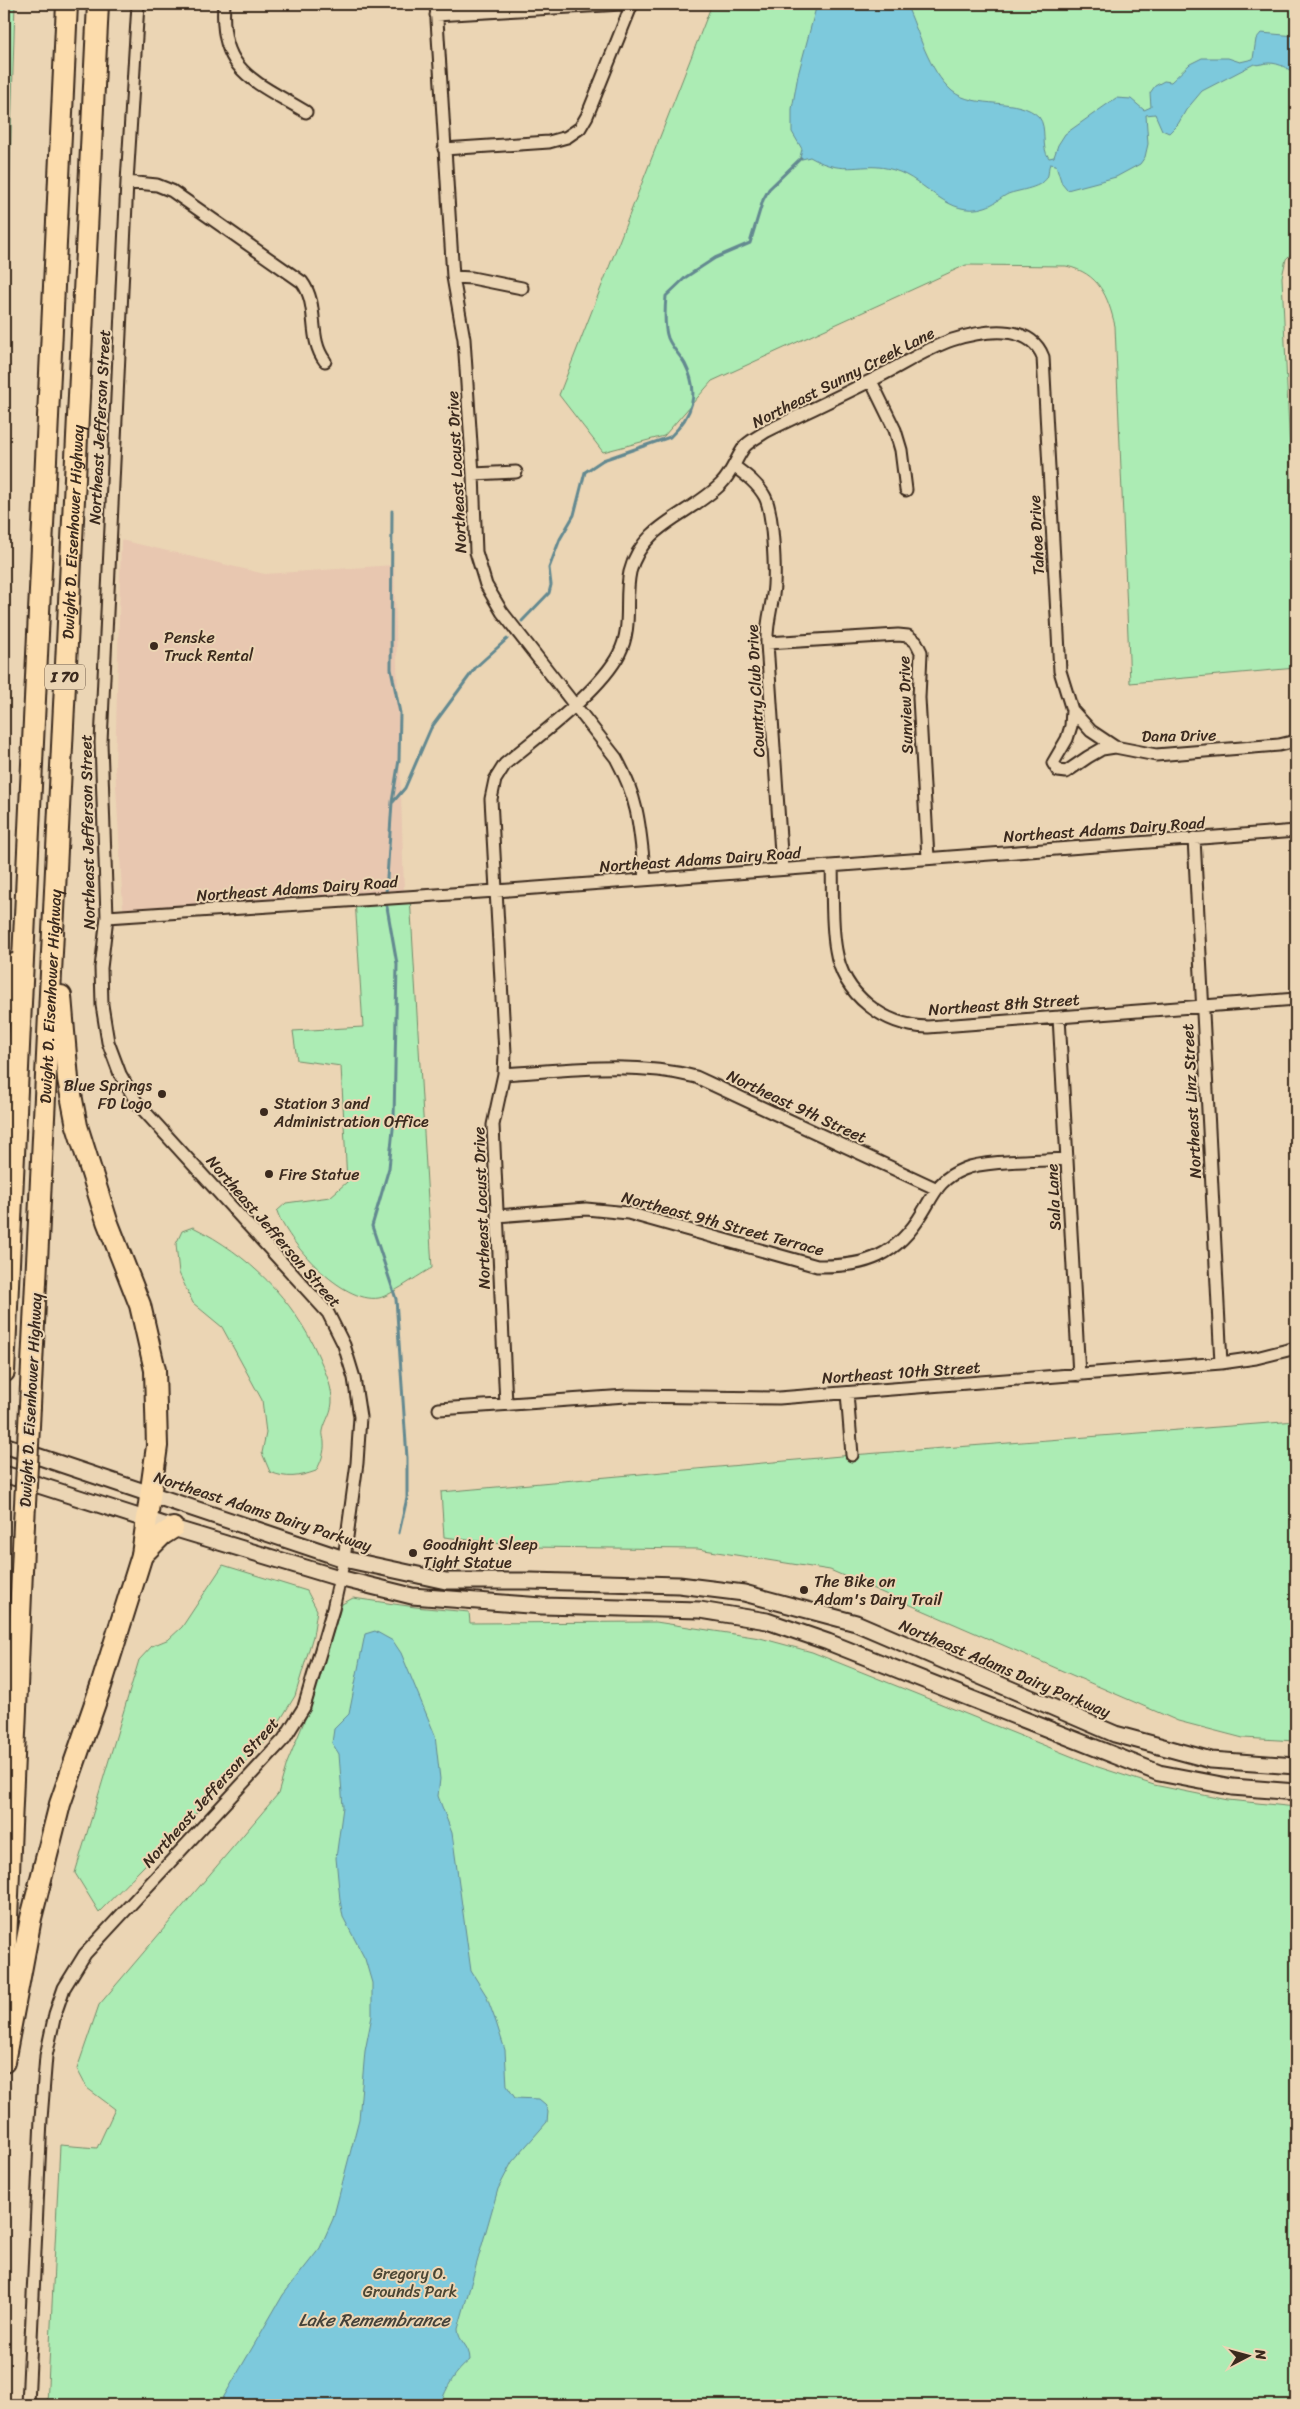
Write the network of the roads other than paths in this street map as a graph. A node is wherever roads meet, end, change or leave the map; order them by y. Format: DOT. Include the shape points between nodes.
graph roads {
  1 [pos="67,4"];
  2 [pos="98,4"];
  3 [pos="138,4"];
  4 [pos="224,4"];
  5 [pos="622,4"];
  6 [pos="632,4"];
  7 [pos="436,10"];
  8 [pos="306,112"];
  9 [pos="444,149"];
  10 [pos="127,182"];
  11 [pos="453,277"];
  12 [pos="522,288"];
  13 [pos="1042,357"];
  14 [pos="325,361"];
  15 [pos="871,381"];
  16 [pos="735,467"];
  17 [pos="516,472"];
  18 [pos="473,474"];
  19 [pos="906,490"];
  20 [pos="767,643"];
  21 [pos="575,704"];
  22 [pos="1072,710"];
  23 [pos="1296,740"];
  24 [pos="1116,747"];
  25 [pos="1296,831"];
  26 [pos="1194,838"];
  27 [pos="928,858"];
  28 [pos="832,866"];
  29 [pos="782,868"];
  30 [pos="645,879"];
  31 [pos="496,891"];
  32 [pos="55,895"];
  33 [pos="107,917"];
  34 [pos="25,918"];
  35 [pos="1296,999"];
  36 [pos="1202,1006"];
  37 [pos="4,1007"];
  38 [pos="1059,1017"];
  39 [pos="504,1074"];
  40 [pos="1067,1159"];
  41 [pos="935,1188"];
  42 [pos="497,1216"];
  43 [pos="1296,1348"];
  44 [pos="1221,1363"];
  45 [pos="4,1372"];
  46 [pos="1080,1375"];
  47 [pos="847,1393"];
  48 [pos="506,1404"];
  49 [pos="440,1410"];
  50 [pos="4,1445"];
  51 [pos="852,1455"];
  52 [pos="4,1474"];
  53 [pos="151,1494"];
  54 [pos="147,1520"];
  55 [pos="173,1528"];
  56 [pos="142,1556"];
  57 [pos="344,1558"];
  58 [pos="339,1578"];
  59 [pos="1296,1766"];
  60 [pos="1296,1792"];
  61 [pos="4,1988"];
  62 [pos="4,2062"];
  63 [pos="28,2405"];
  1 -- 34 [label="highway, Dwight D. Eisenhower Highway / I 70"];
  2 -- 32 [label="highway, Dwight D. Eisenhower Highway / I 70"];
  3 -- 10 [label="street, Northeast Jefferson Street"];
  4 -- 8 [label="street" via="224,36 230,57 240,70"];
  5 -- 7 [label="street"];
  6 -- 9 [label="street" via="580,128 549,142"];
  7 -- 9 [label="street, Northeast Locust Drive"];
  9 -- 11 [label="street, Northeast Locust Drive"];
  10 -- 14 [label="street" via="157,185 172,191 302,282 313,305 316,350"];
  10 -- 33 [label="street, Northeast Jefferson Street" via="101,742"];
  11 -- 12 [label="street"];
  11 -- 18 [label="street, Northeast Locust Drive" via="464,339"];
  13 -- 15 [label="street, Northeast Sunny Creek Lane" via="1040,348 1021,334 986,333 951,340"];
  13 -- 22 [label="street, Tahoe Drive" via="1060,671"];
  15 -- 16 [label="street, Northeast Sunny Creek Lane" via="767,430 746,446"];
  15 -- 19 [label="street" via="902,450"];
  16 -- 20 [label="street, Country Club Drive" via="752,480 765,497 770,518 774,586 766,622"];
  16 -- 21 [label="street, Northeast Sunny Creek Lane" via="714,489 650,535 638,552 630,571 629,617 620,653 601,681"];
  17 -- 18 [label="street"];
  18 -- 21 [label="street, Northeast Locust Drive" via="476,552 486,585 504,615"];
  20 -- 27 [label="street, Sunview Drive" via="898,635 908,636 916,642 921,652 919,698"];
  20 -- 29 [label="street, Country Club Drive"];
  21 -- 30 [label="street, Northeast Locust Drive" via="616,758 629,782 637,808"];
  21 -- 31 [label="street, Northeast Sunny Creek Lane" via="505,764 495,780 491,799"];
  22 -- 24 [label="street, Tahoe Drive" via="1092,731"];
  22 -- 24 [label="street, Tahoe Drive" via="1067,739 1054,764 1058,771 1069,771 1102,749"];
  23 -- 24 [label="street, Dana Drive" via="1280,746 1156,755"];
  25 -- 26 [label="street, Northeast Adams Dairy Road"];
  26 -- 27 [label="street, Northeast Adams Dairy Road"];
  26 -- 36 [label="street, Northeast Linz Street"];
  27 -- 28 [label="street, Northeast Adams Dairy Road"];
  28 -- 29 [label="street, Northeast Adams Dairy Road"];
  28 -- 38 [label="street, Northeast 8th Street" via="836,950 851,986 869,1006 891,1020 915,1026"];
  29 -- 30 [label="street, Northeast Adams Dairy Road"];
  30 -- 31 [label="street, Northeast Adams Dairy Road"];
  31 -- 33 [label="street, Northeast Adams Dairy Road"];
  31 -- 39 [label="street, Northeast Locust Drive"];
  32 -- 53 [label="highway" via="68,1079 77,1126 107,1221 140,1305 155,1370 157,1446"];
  32 -- 61 [label="highway, Dwight D. Eisenhower Highway / I 70, bridge"];
  33 -- 57 [label="street, Northeast Jefferson Street" via="101,968 102,1006 108,1042 120,1074 138,1103 328,1314 344,1345 354,1378 360,1417"];
  34 -- 37 [label="highway"];
  34 -- 45 [label="highway, Dwight D. Eisenhower Highway / I 70"];
  35 -- 36 [label="street, Northeast 8th Street"];
  36 -- 38 [label="street, Northeast 8th Street"];
  36 -- 44 [label="street, Northeast Linz Street"];
  38 -- 40 [label="street, Sala Lane"];
  39 -- 41 [label="street, Northeast 9th Street" via="624,1067 673,1071 696,1077"];
  39 -- 42 [label="street, Northeast Locust Drive" via="493,1125"];
  40 -- 41 [label="street" via="964,1169"];
  40 -- 46 [label="street, Sala Lane"];
  41 -- 42 [label="street, Northeast 9th Street Terrace" via="916,1224 891,1250 862,1264 839,1267 817,1266 628,1212 586,1209"];
  42 -- 48 [label="street, Northeast Locust Drive"];
  43 -- 44 [label="street, Northeast 10th Street"];
  44 -- 46 [label="street, Northeast 10th Street"];
  46 -- 47 [label="street, Northeast 10th Street"];
  47 -- 48 [label="street, Northeast 10th Street" via="779,1398 626,1396"];
  47 -- 51 [label="street"];
  48 -- 49 [label="street, Northeast 10th Street"];
  50 -- 53 [label="main road, Northeast Adams Dairy Parkway"];
  52 -- 54 [label="main road"];
  53 -- 54 [label="highway"];
  53 -- 57 [label="main road, Northeast Adams Dairy Parkway"];
  54 -- 55 [label="main road"];
  54 -- 56 [label="highway"];
  55 -- 56 [label="highway"];
  55 -- 58 [label="main road"];
  56 -- 62 [label="highway" via="60,1804 31,1918"];
  57 -- 58 [label="street, Northeast Jefferson Street"];
  57 -- 59 [label="main road, Northeast Adams Dairy Parkway" via="446,1582 679,1585 744,1593 856,1623 1115,1734 1211,1760"];
  58 -- 60 [label="main road" via="421,1597 542,1606 700,1610 767,1621 837,1645 1159,1773 1232,1787"];
  58 -- 63 [label="street, Northeast Jefferson Street" via="304,1706 284,1739 85,1954 64,1988 46,2056"];
}
